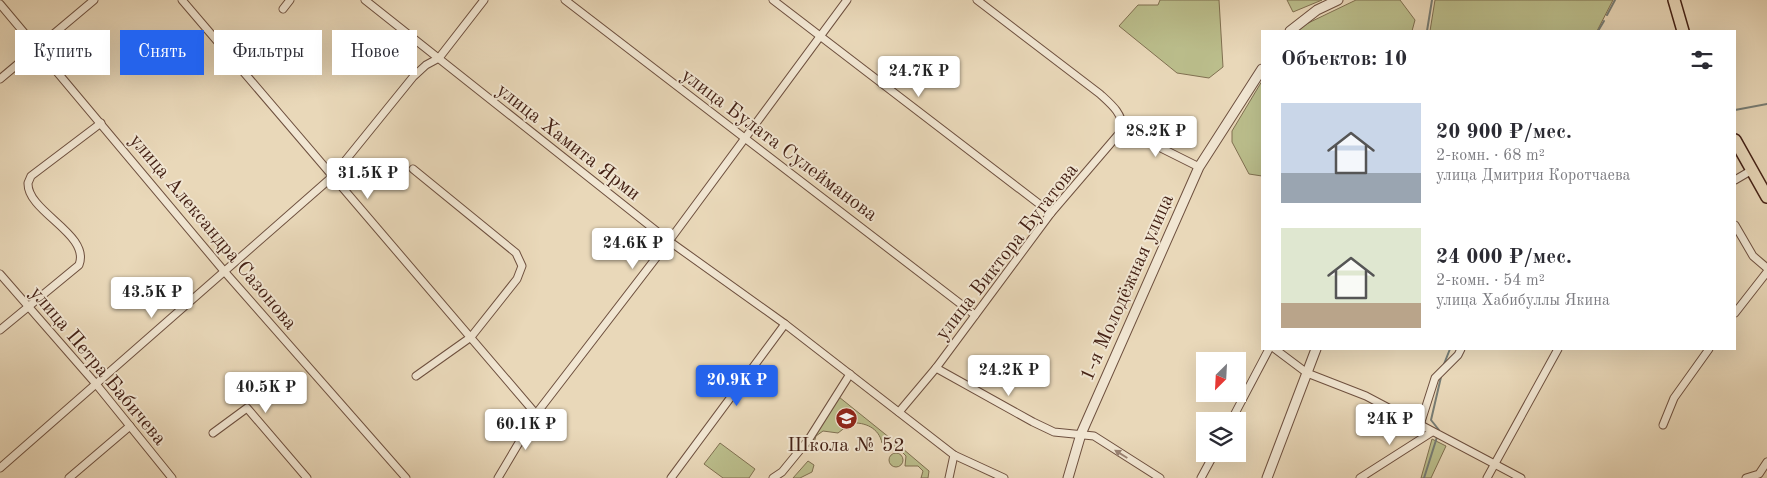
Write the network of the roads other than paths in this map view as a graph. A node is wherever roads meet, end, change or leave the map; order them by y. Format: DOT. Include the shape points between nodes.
graph roads {
  1 [pos="94,0"];
  2 [pos="182,0"];
  3 [pos="290,0"];
  4 [pos="365,0"];
  5 [pos="484,0"];
  6 [pos="565,0"];
  7 [pos="773,0"];
  8 [pos="847,0"];
  9 [pos="977,0"];
  10 [pos="1338,0"];
  11 [pos="1674,0"];
  12 [pos="0,4"];
  13 [pos="282,9"];
  14 [pos="23,30"];
  15 [pos="57,30"];
  16 [pos="1291,30"];
  17 [pos="1683,30"];
  18 [pos="820,36"];
  19 [pos="439,58"];
  20 [pos="15,66"];
  21 [pos="1261,71"];
  22 [pos="61,75"];
  23 [pos="0,79"];
  24 [pos="101,123"];
  25 [pos="1123,129"];
  26 [pos="746,138"];
  27 [pos="1736,142"];
  28 [pos="1198,167"];
  29 [pos="413,168"];
  30 [pos="1752,170"];
  31 [pos="332,177"];
  32 [pos="1736,179"];
  33 [pos="1767,197"];
  34 [pos="1051,214"];
  35 [pos="1736,227"];
  36 [pos="669,241"];
  37 [pos="1767,268"];
  38 [pos="224,271"];
  39 [pos="1767,272"];
  40 [pos="0,274"];
  41 [pos="28,307"];
  42 [pos="1736,312"];
  43 [pos="974,314"];
  44 [pos="785,324"];
  45 [pos="0,330"];
  46 [pos="471,336"];
  47 [pos="1268,350"];
  48 [pos="1276,350"];
  49 [pos="1316,350"];
  50 [pos="1460,350"];
  51 [pos="1557,350"];
  52 [pos="1708,350"];
  53 [pos="936,368"];
  54 [pos="1307,373"];
  55 [pos="850,374"];
  56 [pos="416,376"];
  57 [pos="96,384"];
  58 [pos="899,412"];
  59 [pos="1236,412"];
  60 [pos="536,414"];
  61 [pos="1420,425"];
  62 [pos="1663,425"];
  63 [pos="130,426"];
  64 [pos="1432,432"];
  65 [pos="213,433"];
  66 [pos="1081,434"];
  67 [pos="954,455"];
  68 [pos="1210,462"];
  69 [pos="1767,462"];
  70 [pos="1493,464"];
  71 [pos="0,468"];
  72 [pos="69,478"];
  73 [pos="172,478"];
  74 [pos="307,478"];
  75 [pos="406,478"];
  76 [pos="498,478"];
  77 [pos="671,478"];
  78 [pos="773,478"];
  79 [pos="949,478"];
  80 [pos="1004,478"];
  81 [pos="1068,478"];
  82 [pos="1160,478"];
  83 [pos="1201,478"];
  84 [pos="1267,478"];
  85 [pos="1360,478"];
  86 [pos="1487,478"];
  87 [pos="1521,478"];
  88 [pos="1746,478"];
  1 -- 15 [label="street"];
  2 -- 31 [label="street"];
  3 -- 13 [label="street"];
  4 -- 19 [label="street, улица Хамита Ярми"];
  5 -- 19 [label="street"];
  6 -- 26 [label="street, улица Булата Сулейманова"];
  7 -- 18 [label="street"];
  8 -- 18 [label="street"];
  9 -- 25 [label="street" via="1100,94 1116,109"];
  10 -- 16 [label="street" via="1317,10"];
  11 -- 17 [label="main road"];
  12 -- 14 [label="street, улица Александра Сазонова"];
  18 -- 26 [label="street"];
  18 -- 34 [label="street"];
  19 -- 31 [label="street" via="413,77"];
  19 -- 36 [label="street, улица Хамита Ярми"];
  20 -- 23 [label="street"];
  21 -- 28 [label="street, 1-я Молодёжная улица"];
  22 -- 24 [label="street, улица Александра Сазонова"];
  24 -- 38 [label="street, улица Александра Сазонова"];
  24 -- 41 [label="street" via="29,179 32,196 77,245 81,256 79,265"];
  25 -- 28 [label="street"];
  25 -- 34 [label="street, улица Виктора Бугатова"];
  26 -- 36 [label="street"];
  26 -- 43 [label="street, улица Булата Сулейманова"];
  27 -- 30 [label="main road"];
  28 -- 66 [label="street, 1-я Молодёжная улица"];
  29 -- 46 [label="street" via="516,253 522,266 517,279"];
  30 -- 32 [label="street"];
  30 -- 33 [label="main road"];
  31 -- 38 [label="street"];
  31 -- 46 [label="street"];
  34 -- 43 [label="street, улица Виктора Бугатова"];
  35 -- 37 [label="street" via="1753,256"];
  36 -- 44 [label="street, улица Хамита Ярми"];
  36 -- 60 [label="street"];
  38 -- 57 [label="street"];
  38 -- 75 [label="street, улица Александра Сазонова"];
  39 -- 42 [label="street"];
  40 -- 41 [label="street, улица Петра Бабичева"];
  41 -- 45 [label="street"];
  41 -- 57 [label="street, улица Петра Бабичева"];
  43 -- 53 [label="street, улица Виктора Бугатова"];
  44 -- 55 [label="street, улица Хамита Ярми"];
  44 -- 77 [label="street"];
  46 -- 56 [label="street"];
  46 -- 60 [label="street"];
  47 -- 59 [label="street"];
  48 -- 54 [label="street"];
  49 -- 54 [label="street"];
  50 -- 61 [label="street" via="1435,378"];
  51 -- 70 [label="street"];
  52 -- 62 [label="street" via="1674,398"];
  53 -- 58 [label="street, улица Виктора Бугатова"];
  53 -- 66 [label="street" via="1054,432"];
  54 -- 61 [label="street" via="1366,396"];
  54 -- 84 [label="street"];
  55 -- 58 [label="street, улица Хамита Ярми"];
  55 -- 78 [label="street" via="809,439 782,472"];
  57 -- 63 [label="street, улица Петра Бабичева"];
  57 -- 71 [label="street"];
  58 -- 67 [label="street, улица Хамита Ярми"];
  60 -- 76 [label="street"];
  61 -- 64 [label="street"];
  63 -- 72 [label="street"];
  63 -- 73 [label="street, улица Петра Бабичева"];
  64 -- 70 [label="street"];
  64 -- 85 [label="street"];
  65 -- 74 [label="street" via="247,408"];
  66 -- 81 [label="street, 1-я Молодёжная улица"];
  82 -- 66 [label="street, one-way" via="1094,436"];
  67 -- 79 [label="street"];
  67 -- 80 [label="street, улица Хамита Ярми"];
  68 -- 83 [label="street"];
  69 -- 88 [label="street" via="1759,474"];
  70 -- 86 [label="street"];
  70 -- 87 [label="street"];
}
